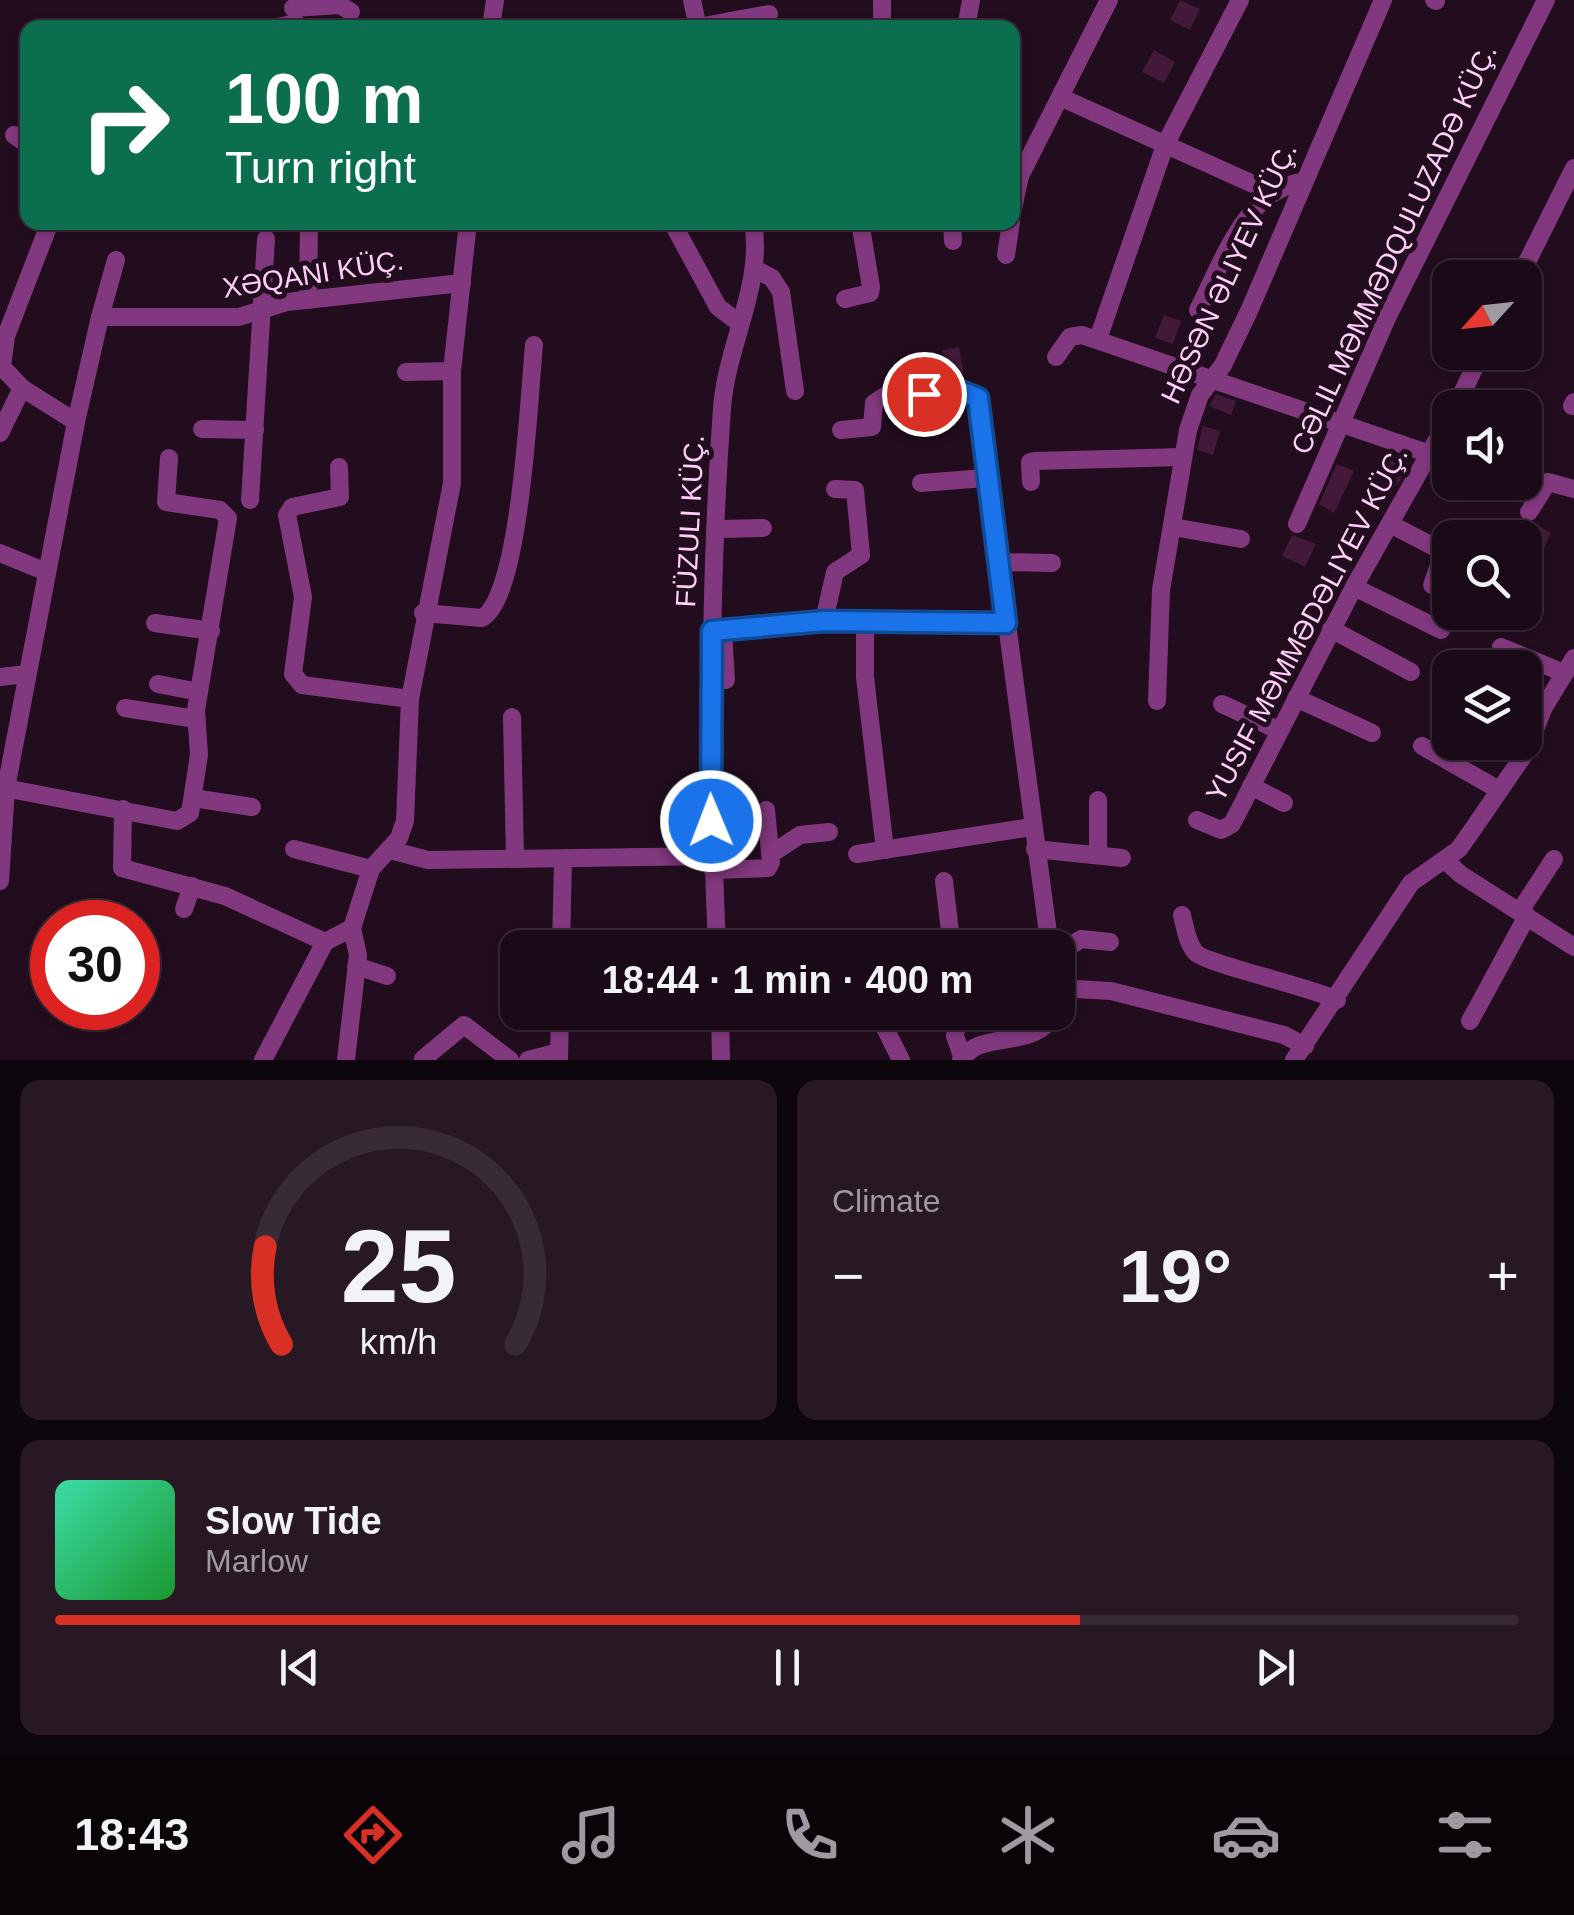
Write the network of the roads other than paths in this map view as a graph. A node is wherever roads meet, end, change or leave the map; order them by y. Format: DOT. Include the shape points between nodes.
graph roads {
  1 [pos="1109,0"];
  2 [pos="1240,0"];
  3 [pos="1383,0"];
  4 [pos="1546,0"];
  5 [pos="351,12"];
  6 [pos="770,14"];
  7 [pos="294,15"];
  8 [pos="737,20"];
  9 [pos="1060,97"];
  10 [pos="1166,145"];
  11 [pos="1574,168"];
  12 [pos="1020,176"];
  13 [pos="1302,182"];
  14 [pos="1273,193"];
  15 [pos="47,230"];
  16 [pos="309,230"];
  17 [pos="467,230"];
  18 [pos="676,230"];
  19 [pos="754,230"];
  20 [pos="861,230"];
  21 [pos="1010,230"];
  22 [pos="266,239"];
  23 [pos="1006,255"];
  24 [pos="116,260"];
  25 [pos="1529,260"];
  26 [pos="756,270"];
  27 [pos="462,283"];
  28 [pos="845,299"];
  29 [pos="308,300"];
  30 [pos="264,309"];
  31 [pos="1198,310"];
  32 [pos="100,317"];
  33 [pos="738,322"];
  34 [pos="3,334"];
  35 [pos="1098,339"];
  36 [pos="534,345"];
  37 [pos="1056,357"];
  38 [pos="1,367"];
  39 [pos="452,371"];
  40 [pos="406,372"];
  41 [pos="1212,380"];
  42 [pos="22,388"];
  43 [pos="795,391"];
  44 [pos="76,422"];
  45 [pos="1339,422"];
  46 [pos="202,429"];
  47 [pos="255,430"];
  48 [pos="841,430"];
  49 [pos="0,433"];
  50 [pos="1432,446"];
  51 [pos="1182,457"];
  52 [pos="168,458"];
  53 [pos="1432,459"];
  54 [pos="339,467"];
  55 [pos="985,478"];
  56 [pos="1030,482"];
  57 [pos="921,483"];
  58 [pos="835,489"];
  59 [pos="1574,489"];
  60 [pos="250,500"];
  61 [pos="1529,512"];
  62 [pos="1298,524"];
  63 [pos="1390,524"];
  64 [pos="1173,527"];
  65 [pos="763,528"];
  66 [pos="718,530"];
  67 [pos="1240,539"];
  68 [pos="1432,546"];
  69 [pos="0,554"];
  70 [pos="996,562"];
  71 [pos="1052,563"];
  72 [pos="44,571"];
  73 [pos="1354,586"];
  74 [pos="423,613"];
  75 [pos="866,620"];
  76 [pos="824,621"];
  77 [pos="154,623"];
  78 [pos="1006,623"];
  79 [pos="1432,625"];
  80 [pos="1331,629"];
  81 [pos="717,631"];
  82 [pos="211,632"];
  83 [pos="1501,647"];
  84 [pos="1569,666"];
  85 [pos="1411,672"];
  86 [pos="26,674"];
  87 [pos="0,677"];
  88 [pos="726,680"];
  89 [pos="158,684"];
  90 [pos="199,692"];
  91 [pos="1296,698"];
  92 [pos="410,699"];
  93 [pos="1157,701"];
  94 [pos="1222,704"];
  95 [pos="125,708"];
  96 [pos="512,717"];
  97 [pos="196,719"];
  98 [pos="1278,730"];
  99 [pos="1372,734"];
  100 [pos="1422,746"];
  101 [pos="1251,786"];
  102 [pos="3,788"];
  103 [pos="1499,790"];
  104 [pos="193,798"];
  105 [pos="1098,800"];
  106 [pos="1284,802"];
  107 [pos="252,807"];
  108 [pos="123,809"];
  109 [pos="766,810"];
  110 [pos="1198,820"];
  111 [pos="1032,827"];
  112 [pos="829,832"];
  113 [pos="294,849"];
  114 [pos="1035,849"];
  115 [pos="390,850"];
  116 [pos="885,850"];
  117 [pos="771,854"];
  118 [pos="857,854"];
  119 [pos="1098,854"];
  120 [pos="1122,858"];
  121 [pos="515,859"];
  122 [pos="563,859"];
  123 [pos="1446,860"];
  124 [pos="1554,860"];
  125 [pos="713,863"];
  126 [pos="371,869"];
  127 [pos="944,880"];
  128 [pos="0,881"];
  129 [pos="192,886"];
  130 [pos="184,909"];
  131 [pos="1524,914"];
  132 [pos="1182,915"];
  133 [pos="352,928"];
  134 [pos="561,930"];
  135 [pos="716,930"];
  136 [pos="950,930"];
  137 [pos="1047,930"];
  138 [pos="325,942"];
  139 [pos="1110,942"];
  140 [pos="1075,943"];
  141 [pos="1574,947"];
  142 [pos="356,966"];
  143 [pos="387,976"];
  144 [pos="1075,990"];
  145 [pos="1337,1000"];
  146 [pos="1470,1021"];
  147 [pos="560,1030"];
  148 [pos="720,1030"];
  149 [pos="885,1030"];
  150 [pos="956,1030"];
  151 [pos="1040,1030"];
  152 [pos="1299,1053"];
  153 [pos="559,1056"];
  154 [pos="962,1058"];
  155 [pos="423,1059"];
  156 [pos="263,1060"];
  157 [pos="346,1060"];
  158 [pos="510,1060"];
  159 [pos="528,1060"];
  160 [pos="721,1060"];
  161 [pos="900,1060"];
  1 -- 9 [label="street"];
  2 -- 10 [label="street"];
  3 -- 13 [label="street, HƏSƏN ƏLIYEV KÜÇ."];
  4 -- 45 [label="street, CƏLIL MƏMMƏDQULUZADƏ KÜÇ."];
  5 -- 7 [label="street" via="340,5"];
  6 -- 8 [label="street"];
  9 -- 10 [label="street"];
  9 -- 12 [label="street"];
  10 -- 14 [label="street"];
  10 -- 35 [label="street"];
  11 -- 25 [label="street"];
  13 -- 14 [label="street"];
  13 -- 41 [label="street, HƏSƏN ƏLIYEV KÜÇ." via="1249,311"];
  14 -- 31 [label="street" via="1244,223"];
  15 -- 34 [label="street"];
  16 -- 29 [label="street"];
  17 -- 27 [label="street"];
  18 -- 33 [label="street" via="718,307"];
  19 -- 26 [label="street, FÜZULI KÜÇ."];
  20 -- 28 [label="street" via="870,293"];
  21 -- 23 [label="street"];
  22 -- 30 [label="street"];
  24 -- 32 [label="street"];
  26 -- 33 [label="street, FÜZULI KÜÇ."];
  26 -- 43 [label="street" via="781,292"];
  27 -- 29 [label="street, XƏQANI KÜÇ."];
  27 -- 39 [label="street"];
  29 -- 30 [label="street, XƏQANI KÜÇ."];
  30 -- 32 [label="street, XƏQANI KÜÇ." via="239,317"];
  30 -- 47 [label="street"];
  32 -- 44 [label="street"];
  33 -- 66 [label="street, FÜZULI KÜÇ." via="724,396"];
  34 -- 38 [label="street"];
  35 -- 37 [label="street" via="1075,335"];
  35 -- 41 [label="street"];
  36 -- 74 [label="street" via="512,554 496,608 482,618"];
  38 -- 42 [label="street"];
  39 -- 40 [label="street"];
  39 -- 74 [label="street" via="452,482"];
  41 -- 45 [label="street"];
  41 -- 51 [label="street, HƏSƏN ƏLIYEV KÜÇ." via="1200,395"];
  42 -- 44 [label="street"];
  42 -- 49 [label="street"];
  44 -- 72 [label="street"];
  45 -- 50 [label="street"];
  45 -- 62 [label="street, CƏLIL MƏMMƏDQULUZADƏ KÜÇ."];
  46 -- 47 [label="street"];
  47 -- 60 [label="street"];
  48 -- 55 [label="street" via="872,427 877,398 972,393"];
  51 -- 56 [label="street" via="1036,461 1030,462"];
  51 -- 64 [label="street, HƏSƏN ƏLIYEV KÜÇ."];
  52 -- 82 [label="street" via="166,502 220,510 228,518"];
  53 -- 63 [label="street, YUSIF MƏMMƏDƏLIYEV KÜÇ."];
  54 -- 92 [label="street" via="340,497 292,507 287,515 303,597 292,674 302,685"];
  55 -- 57 [label="street"];
  55 -- 70 [label="street"];
  58 -- 76 [label="street" via="855,490 863,549 835,572"];
  59 -- 61 [label="street" via="1548,482"];
  63 -- 68 [label="street"];
  63 -- 73 [label="street, YUSIF MƏMMƏDƏLIYEV KÜÇ."];
  64 -- 67 [label="street"];
  64 -- 93 [label="street, HƏSƏN ƏLIYEV KÜÇ." via="1161,590"];
  65 -- 66 [label="street"];
  66 -- 81 [label="street, FÜZULI KÜÇ."];
  69 -- 72 [label="street"];
  70 -- 71 [label="street"];
  70 -- 78 [label="street"];
  72 -- 86 [label="street"];
  73 -- 79 [label="street"];
  73 -- 80 [label="street, YUSIF MƏMMƏDƏLIYEV KÜÇ."];
  74 -- 92 [label="street"];
  75 -- 76 [label="street"];
  75 -- 78 [label="street"];
  75 -- 116 [label="street" via="864,677"];
  76 -- 81 [label="street"];
  77 -- 82 [label="street"];
  78 -- 111 [label="street"];
  80 -- 85 [label="street"];
  80 -- 91 [label="street, YUSIF MƏMMƏDƏLIYEV KÜÇ."];
  81 -- 88 [label="street"];
  81 -- 125 [label="street, FÜZULI KÜÇ."];
  82 -- 90 [label="street"];
  83 -- 84 [label="street"];
  84 -- 103 [label="street"];
  86 -- 87 [label="street"];
  86 -- 102 [label="street"];
  89 -- 90 [label="street"];
  90 -- 97 [label="street"];
  91 -- 98 [label="street, YUSIF MƏMMƏDƏLIYEV KÜÇ."];
  91 -- 99 [label="street"];
  92 -- 115 [label="street" via="406,820"];
  94 -- 98 [label="street"];
  95 -- 97 [label="street"];
  96 -- 121 [label="street"];
  97 -- 104 [label="street" via="200,755"];
  98 -- 101 [label="street, YUSIF MƏMMƏDƏLIYEV KÜÇ."];
  100 -- 103 [label="street"];
  101 -- 106 [label="street"];
  101 -- 110 [label="street, YUSIF MƏMMƏDƏLIYEV KÜÇ." via="1227,830"];
  102 -- 108 [label="street"];
  102 -- 128 [label="street"];
  103 -- 123 [label="street"];
  104 -- 107 [label="street"];
  104 -- 108 [label="street" via="190,813 177,821"];
  105 -- 119 [label="street"];
  108 -- 129 [label="street" via="122,868"];
  109 -- 117 [label="street"];
  111 -- 114 [label="street"];
  111 -- 116 [label="street"];
  112 -- 117 [label="street" via="800,836"];
  113 -- 126 [label="street"];
  114 -- 119 [label="street"];
  114 -- 137 [label="street"];
  115 -- 121 [label="street" via="428,860"];
  115 -- 126 [label="street"];
  116 -- 118 [label="street"];
  117 -- 125 [label="street" via="768,868"];
  119 -- 120 [label="street"];
  121 -- 122 [label="street"];
  122 -- 125 [label="street"];
  122 -- 134 [label="street"];
  123 -- 131 [label="street"];
  123 -- 145 [label="street" via="1401,896"];
  124 -- 131 [label="street"];
  125 -- 135 [label="street, FÜZULI KÜÇ."];
  126 -- 133 [label="street"];
  127 -- 136 [label="street"];
  129 -- 130 [label="street"];
  129 -- 138 [label="street"];
  131 -- 141 [label="street"];
  131 -- 146 [label="street"];
  132 -- 145 [label="street" via="1192,947 1204,959"];
  133 -- 138 [label="street"];
  133 -- 142 [label="street"];
  138 -- 156 [label="street"];
  139 -- 140 [label="street"];
  142 -- 143 [label="street"];
  142 -- 157 [label="street"];
  144 -- 152 [label="street" via="1131,996 1284,1035"];
  145 -- 152 [label="street"];
  147 -- 153 [label="street"];
  148 -- 160 [label="street"];
  149 -- 161 [label="street"];
  150 -- 154 [label="street"];
  151 -- 154 [label="street" via="974,1048"];
  153 -- 159 [label="street"];
  155 -- 158 [label="street" via="464,1025"];
}
